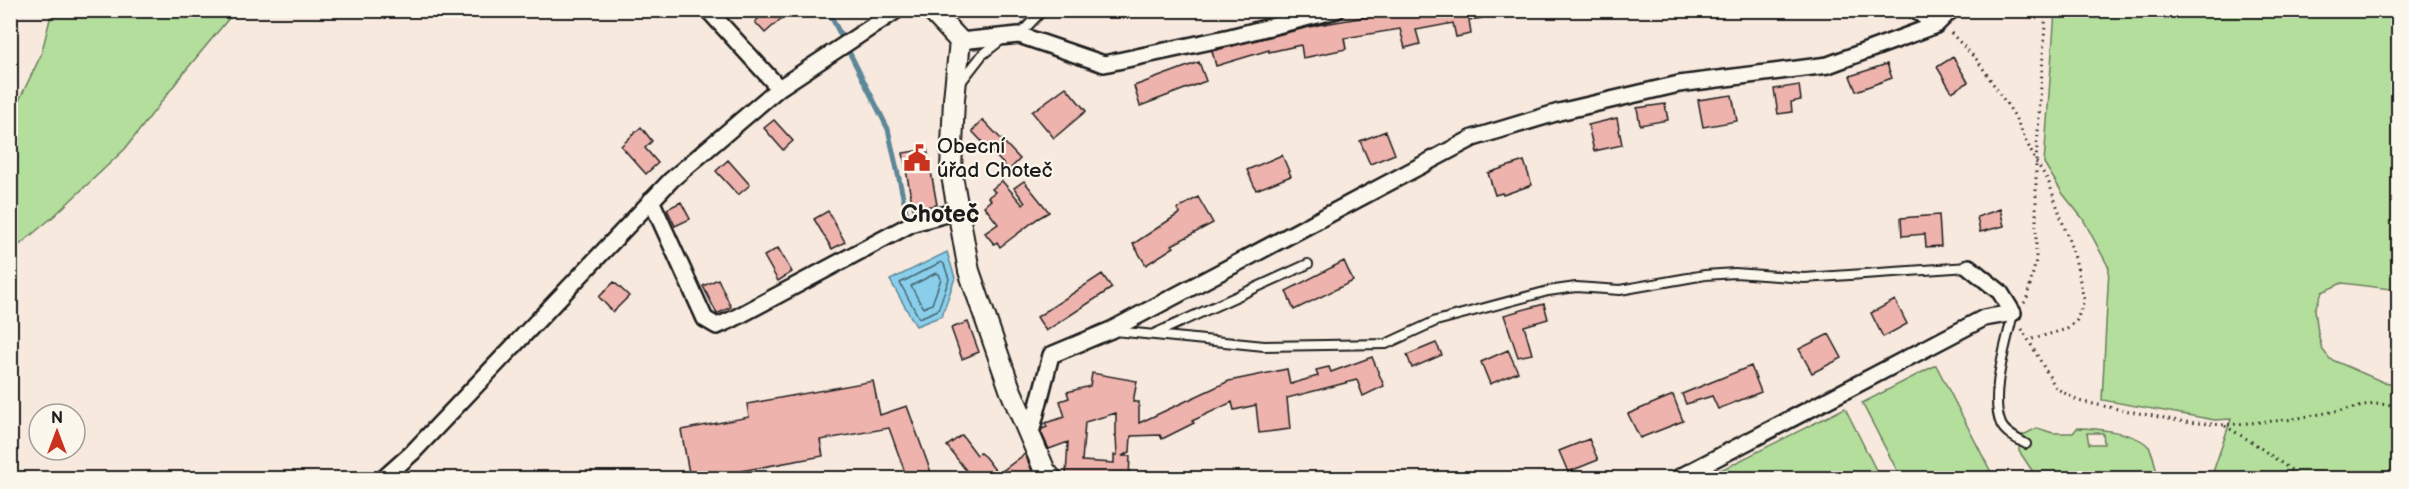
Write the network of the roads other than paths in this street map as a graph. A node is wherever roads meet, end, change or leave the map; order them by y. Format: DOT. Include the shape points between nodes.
graph roads {
  1 [pos="708,10"];
  2 [pos="897,10"];
  3 [pos="931,10"];
  4 [pos="1043,10"];
  5 [pos="1337,10"];
  6 [pos="1915,10"];
  7 [pos="1951,10"];
  8 [pos="1936,25"];
  9 [pos="1014,35"];
  10 [pos="960,41"];
  11 [pos="779,88"];
  12 [pos="954,99"];
  13 [pos="651,200"];
  14 [pos="958,211"];
  15 [pos="1308,264"];
  16 [pos="1969,267"];
  17 [pos="2013,313"];
  18 [pos="1111,330"];
  19 [pos="1153,335"];
  20 [pos="1030,437"];
  21 [pos="2026,444"];
  22 [pos="1046,476"];
  23 [pos="384,478"];
  24 [pos="1678,478"];
  1 -- 11 [label="street"];
  2 -- 11 [label="street"];
  3 -- 10 [label="street"];
  4 -- 9 [label="lane"];
  5 -- 9 [label="street" via="1230,38 1104,64"];
  6 -- 8 [label="street"];
  7 -- 8 [label="street"];
  8 -- 18 [label="street" via="1828,65 1679,84 1559,112 1473,138"];
  9 -- 10 [label="street"];
  9 -- 12 [label="lane" via="989,49 969,69"];
  10 -- 12 [label="street"];
  11 -- 13 [label="street"];
  12 -- 14 [label="street" via="951,171"];
  13 -- 14 [label="street" via="705,319 717,326 913,223"];
  13 -- 23 [label="street"];
  14 -- 20 [label="street" via="969,271"];
  15 -- 19 [label="lane"];
  16 -- 17 [label="street" via="2000,292"];
  16 -- 19 [label="lane" via="1804,278 1735,273 1620,290 1576,287 1436,321 1386,344 1264,346"];
  17 -- 21 [label="lane" via="1997,399 2001,426"];
  17 -- 24 [label="street" via="1984,318"];
  18 -- 19 [label="lane"];
  18 -- 20 [label="street" via="1051,355"];
  20 -- 22 [label="street"];
}
